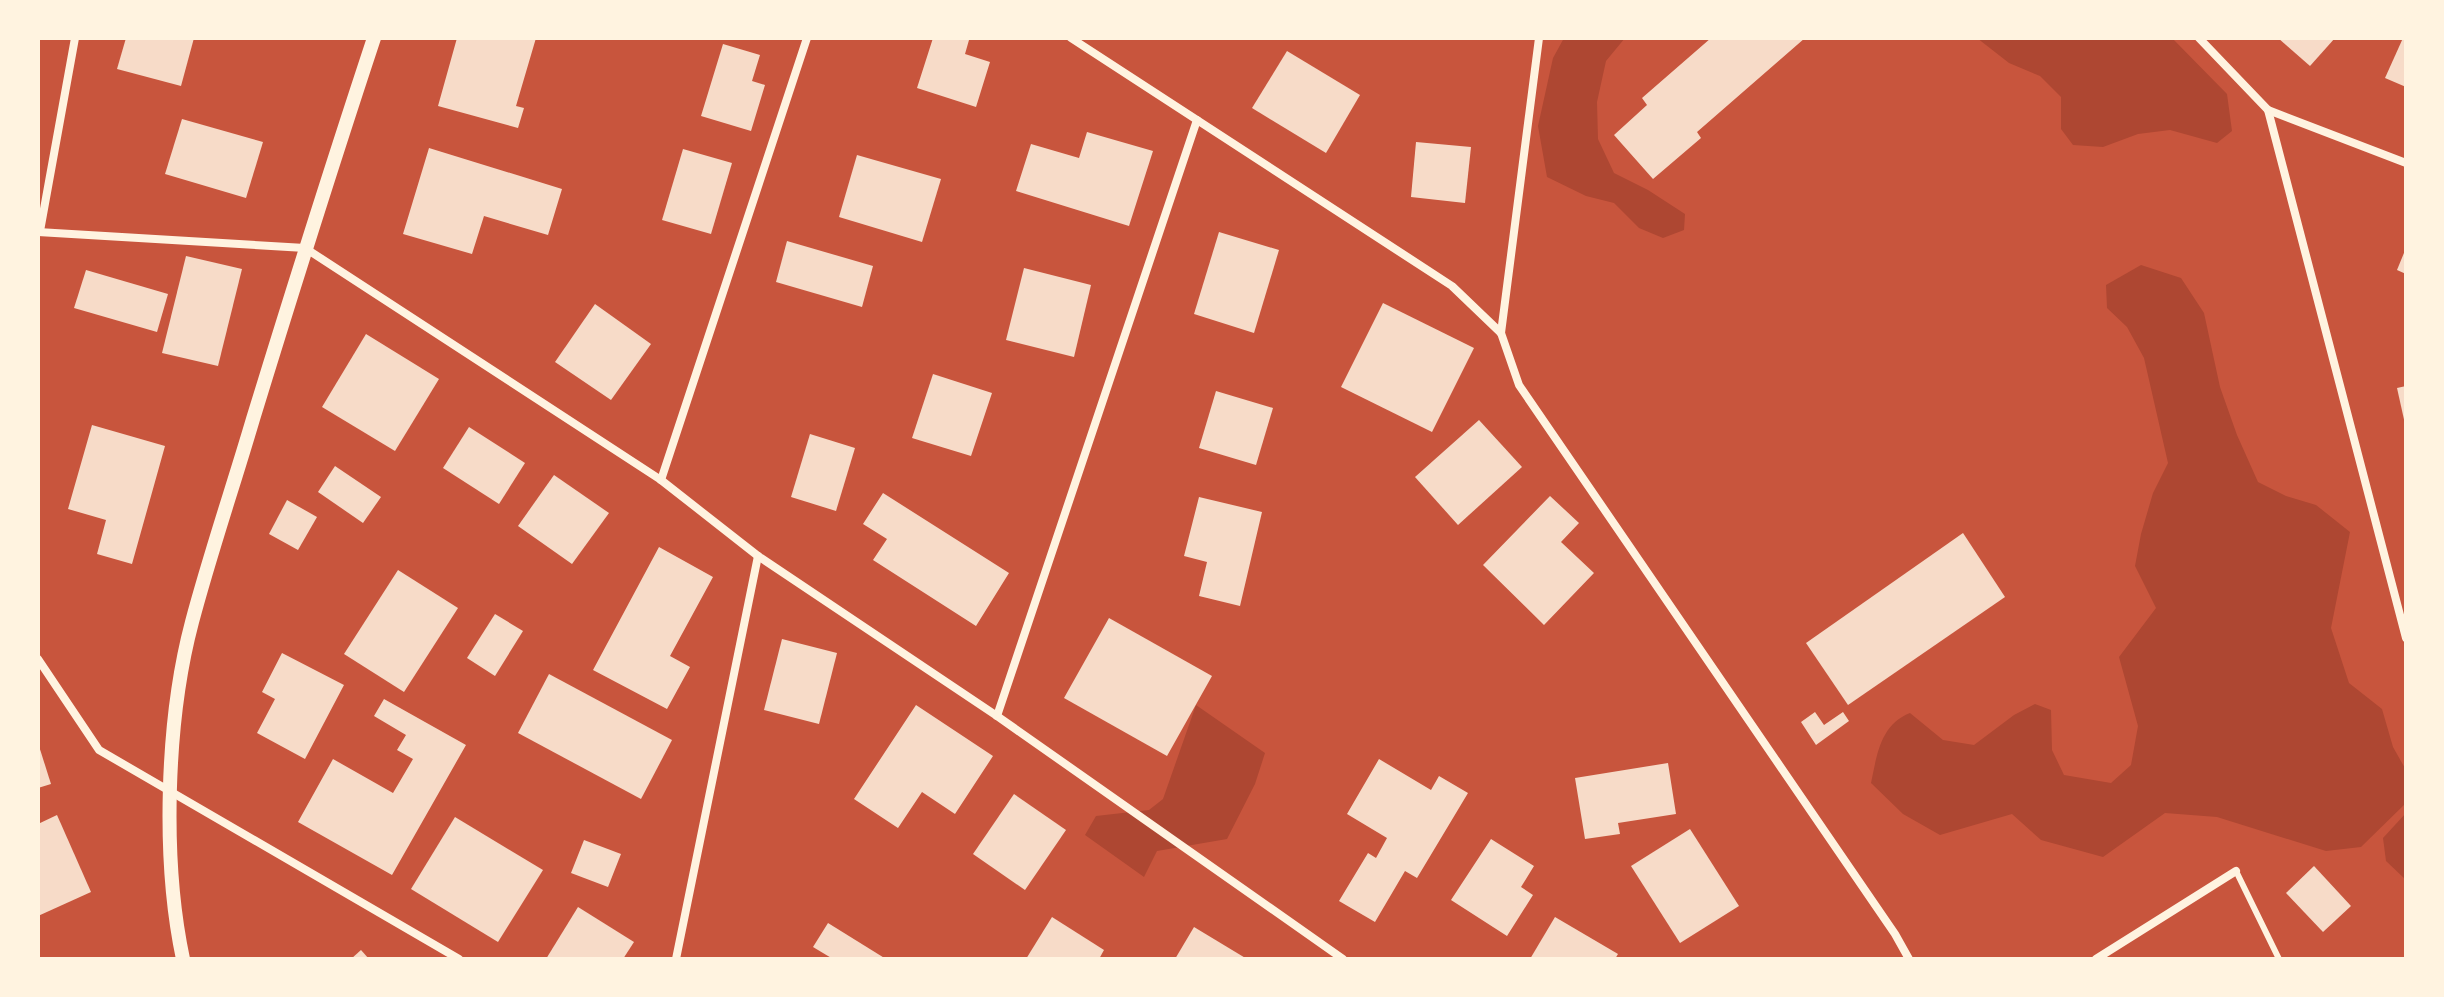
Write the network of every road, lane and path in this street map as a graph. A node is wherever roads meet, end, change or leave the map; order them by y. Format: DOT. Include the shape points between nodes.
graph roads {
  1 [pos="75,38"];
  2 [pos="374,38"];
  3 [pos="807,38"];
  4 [pos="1071,38"];
  5 [pos="1539,38"];
  6 [pos="2199,38"];
  7 [pos="2268,110"];
  8 [pos="1197,120"];
  9 [pos="2406,163"];
  10 [pos="39,231"];
  11 [pos="305,248"];
  12 [pos="1501,333"];
  13 [pos="661,480"];
  14 [pos="758,556"];
  15 [pos="2406,638"];
  16 [pos="38,659"];
  17 [pos="997,716"];
  18 [pos="170,790"];
  19 [pos="2236,871"];
  20 [pos="183,959"];
  21 [pos="459,959"];
  22 [pos="676,959"];
  23 [pos="1343,959"];
  24 [pos="1909,959"];
  25 [pos="2096,959"];
  26 [pos="2279,959"];
  1 -- 10 [label="street"];
  2 -- 11 [label="street"];
  3 -- 13 [label="street"];
  4 -- 8 [label="street"];
  5 -- 12 [label="street"];
  6 -- 7 [label="street"];
  7 -- 9 [label="street"];
  7 -- 15 [label="street"];
  8 -- 12 [label="street" via="1452,286"];
  8 -- 17 [label="street"];
  10 -- 11 [label="street"];
  11 -- 13 [label="street"];
  11 -- 18 [label="street" via="191,625 172,733"];
  12 -- 24 [label="street" via="1519,385"];
  13 -- 14 [label="street"];
  14 -- 17 [label="street"];
  14 -- 22 [label="street"];
  16 -- 18 [label="street" via="99,750"];
  17 -- 23 [label="street"];
  18 -- 20 [label="street"];
  18 -- 21 [label="street"];
  19 -- 25 [label="street"];
  19 -- 26 [label="lane"];
}
